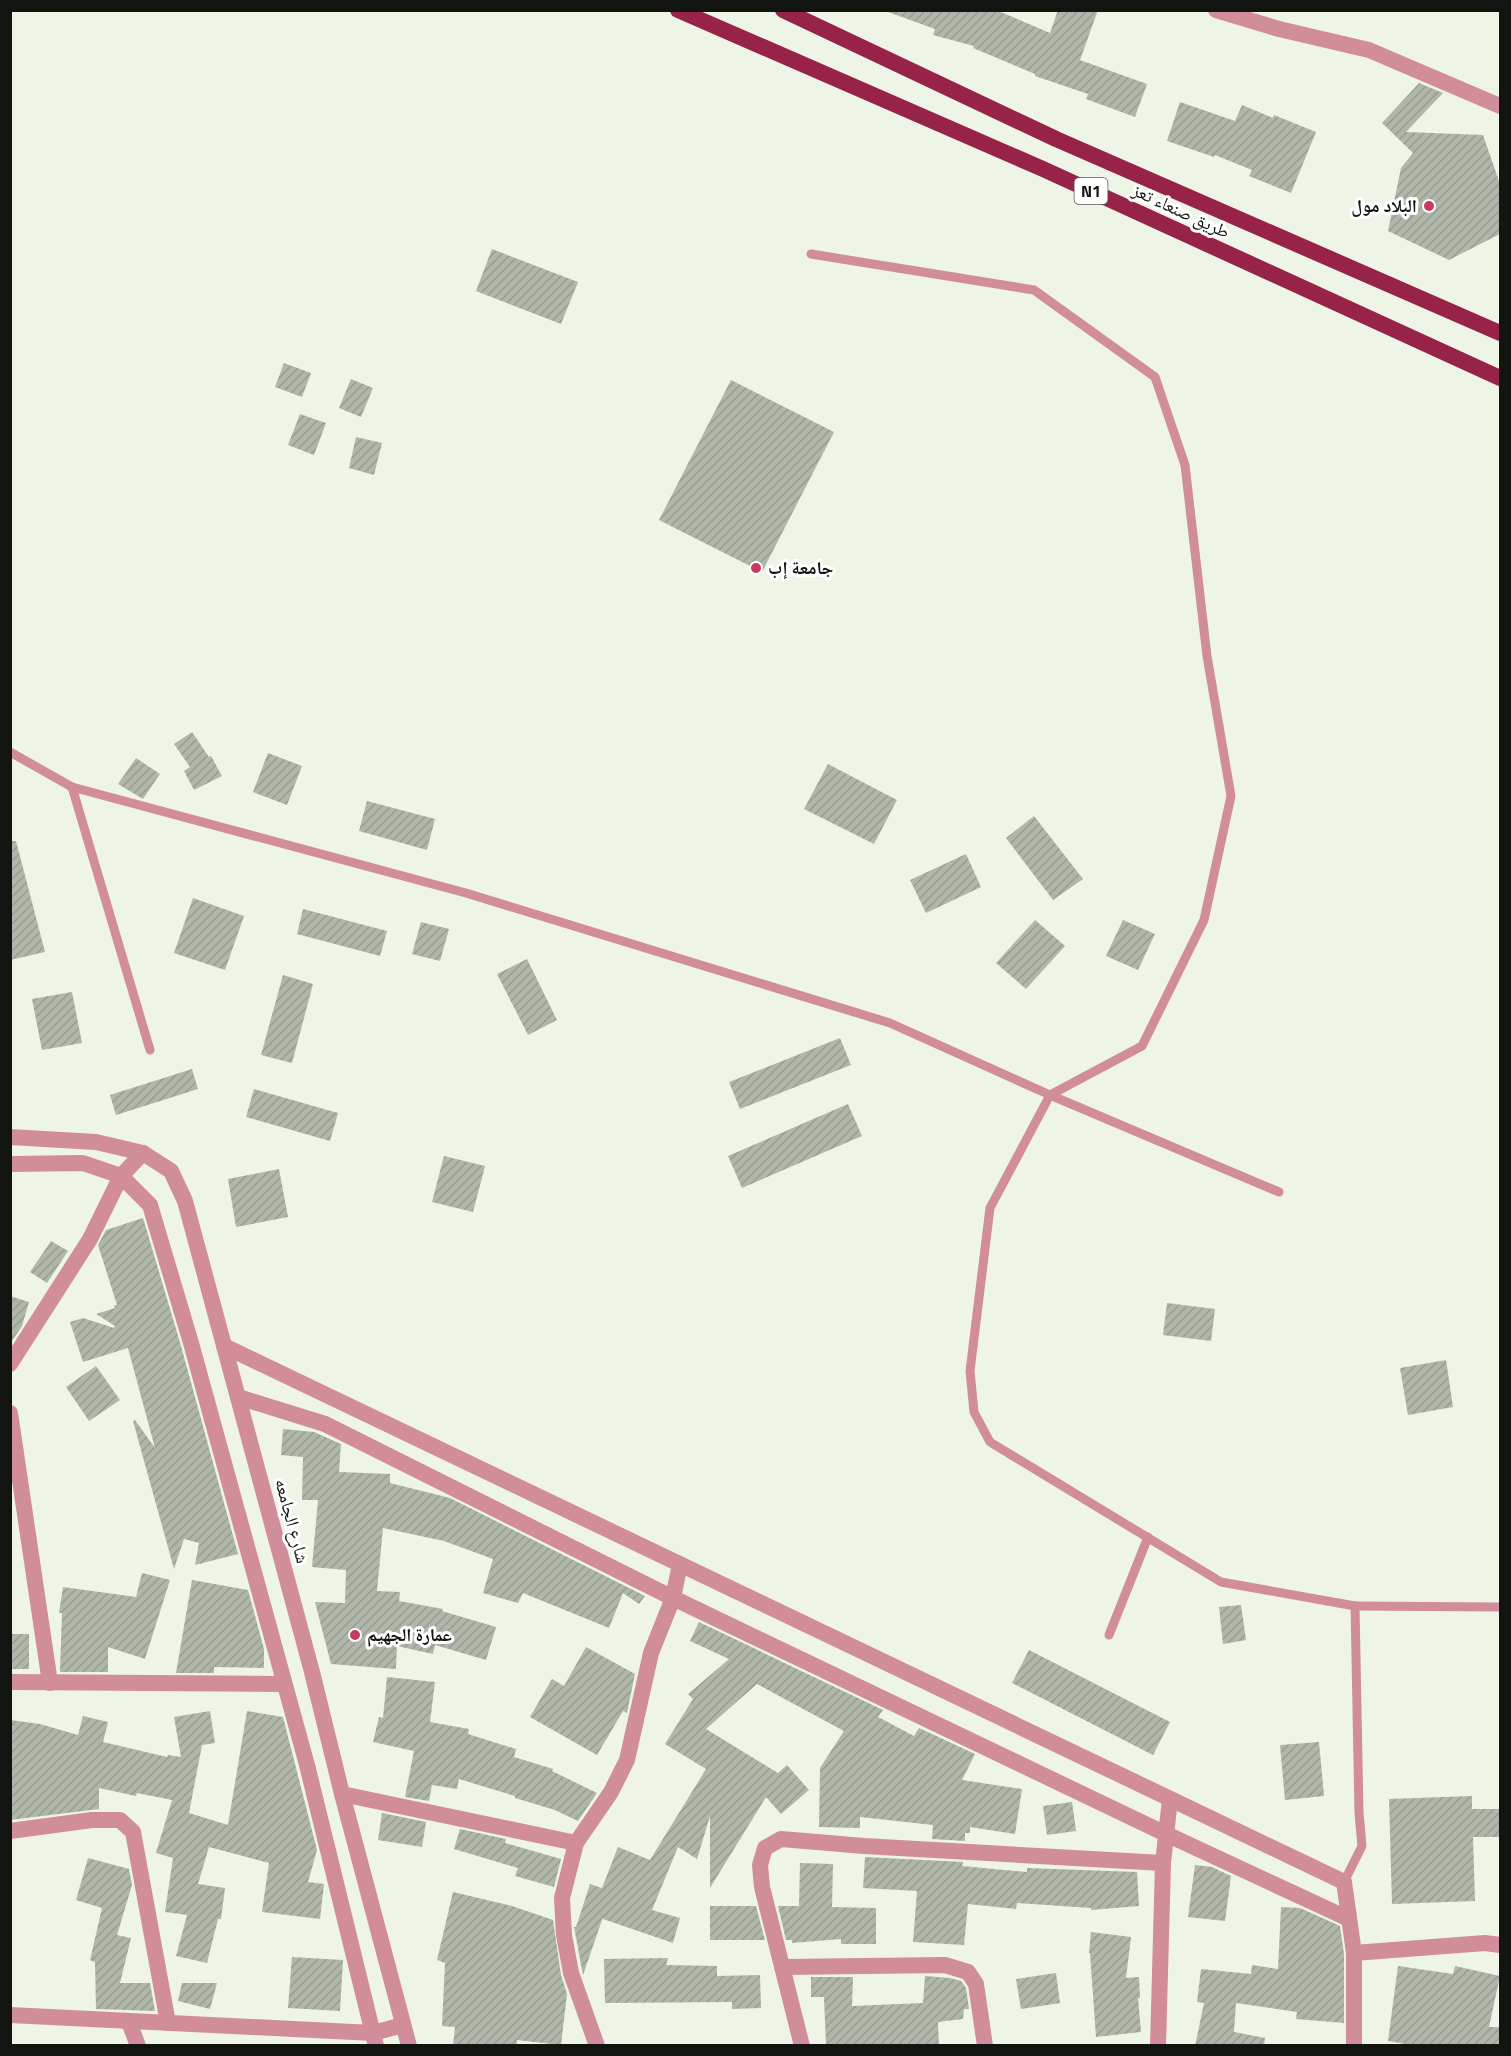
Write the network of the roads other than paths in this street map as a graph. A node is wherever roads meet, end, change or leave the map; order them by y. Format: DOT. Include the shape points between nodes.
graph roads {
  1 [pos="678,10"];
  2 [pos="783,10"];
  3 [pos="1216,10"];
  4 [pos="1258,16"];
  5 [pos="1500,106"];
  6 [pos="811,255"];
  7 [pos="1500,333"];
  8 [pos="1500,378"];
  9 [pos="10,752"];
  10 [pos="72,787"];
  11 [pos="150,1050"];
  12 [pos="1050,1095"];
  13 [pos="10,1137"];
  14 [pos="143,1153"];
  15 [pos="10,1164"];
  16 [pos="121,1176"];
  17 [pos="1279,1192"];
  18 [pos="224,1346"];
  19 [pos="10,1364"];
  20 [pos="238,1398"];
  21 [pos="10,1413"];
  22 [pos="18,1518"];
  23 [pos="1148,1537"];
  24 [pos="680,1564"];
  25 [pos="673,1598"];
  26 [pos="1355,1606"];
  27 [pos="1500,1607"];
  28 [pos="1109,1635"];
  29 [pos="10,1683"];
  30 [pos="50,1683"];
  31 [pos="283,1684"];
  32 [pos="342,1794"];
  33 [pos="1170,1799"];
  34 [pos="10,1831"];
  35 [pos="1166,1834"];
  36 [pos="576,1843"];
  37 [pos="1163,1863"];
  38 [pos="1344,1882"];
  39 [pos="1349,1919"];
  40 [pos="1500,1945"];
  41 [pos="1354,1953"];
  42 [pos="782,1967"];
  43 [pos="10,2015"];
  44 [pos="129,2022"];
  45 [pos="168,2023"];
  46 [pos="403,2025"];
  47 [pos="374,2039"];
  48 [pos="138,2046"];
  49 [pos="409,2046"];
  50 [pos="597,2046"];
  51 [pos="802,2046"];
  52 [pos="985,2046"];
  53 [pos="1158,2046"];
  54 [pos="1354,2046"];
  1 -- 8 [label="highway, طريق صنعاء تعز / N1" via="1043,169"];
  2 -- 7 [label="highway, طريق صنعاء تعز / N1" via="1056,139"];
  3 -- 4 [label="street"];
  4 -- 5 [label="street" via="1369,50"];
  6 -- 12 [label="lane" via="1034,290 1155,377 1185,465 1207,656 1230,796 1204,920 1142,1046"];
  9 -- 10 [label="lane"];
  10 -- 11 [label="lane"];
  10 -- 12 [label="lane" via="466,893 890,1023"];
  12 -- 17 [label="lane"];
  12 -- 23 [label="lane" via="990,1208 970,1371 974,1412 990,1442"];
  13 -- 14 [label="street, شارع الجامعه" via="96,1142"];
  14 -- 16 [label="street"];
  14 -- 18 [label="street, شارع الجامعه" via="171,1170 185,1201"];
  15 -- 16 [label="street" via="83,1163"];
  16 -- 19 [label="street" via="90,1239"];
  16 -- 31 [label="street" via="150,1205 192,1343"];
  18 -- 20 [label="street, شارع الجامعه"];
  18 -- 24 [label="street"];
  20 -- 25 [label="street" via="325,1424"];
  20 -- 32 [label="street, شارع الجامعه"];
  21 -- 22 [label="street"];
  22 -- 30 [label="street"];
  23 -- 26 [label="lane" via="1221,1582"];
  23 -- 28 [label="lane"];
  24 -- 25 [label="street"];
  24 -- 33 [label="street"];
  25 -- 35 [label="street"];
  25 -- 36 [label="street" via="651,1653 627,1760 611,1792"];
  26 -- 27 [label="lane"];
  26 -- 38 [label="lane" via="1362,1846"];
  29 -- 30 [label="street"];
  30 -- 31 [label="street"];
  31 -- 47 [label="street" via="307,1765"];
  32 -- 36 [label="street"];
  32 -- 46 [label="street, شارع الجامعه"];
  33 -- 35 [label="street"];
  33 -- 38 [label="street"];
  34 -- 45 [label="street" via="120,1820 133,1832"];
  35 -- 37 [label="street"];
  35 -- 39 [label="street"];
  36 -- 50 [label="street" via="562,1898 564,1935 571,1973"];
  37 -- 42 [label="street" via="781,1839 765,1848 760,1865"];
  37 -- 53 [label="street"];
  38 -- 39 [label="street"];
  39 -- 41 [label="street"];
  40 -- 41 [label="street" via="1485,1942"];
  41 -- 54 [label="street"];
  42 -- 51 [label="street"];
  42 -- 52 [label="street" via="945,1965 968,1972 976,1984"];
  43 -- 44 [label="street"];
  44 -- 45 [label="street"];
  44 -- 48 [label="street"];
  45 -- 47 [label="street"];
  46 -- 47 [label="street"];
  46 -- 49 [label="street, شارع الجامعه"];
}
